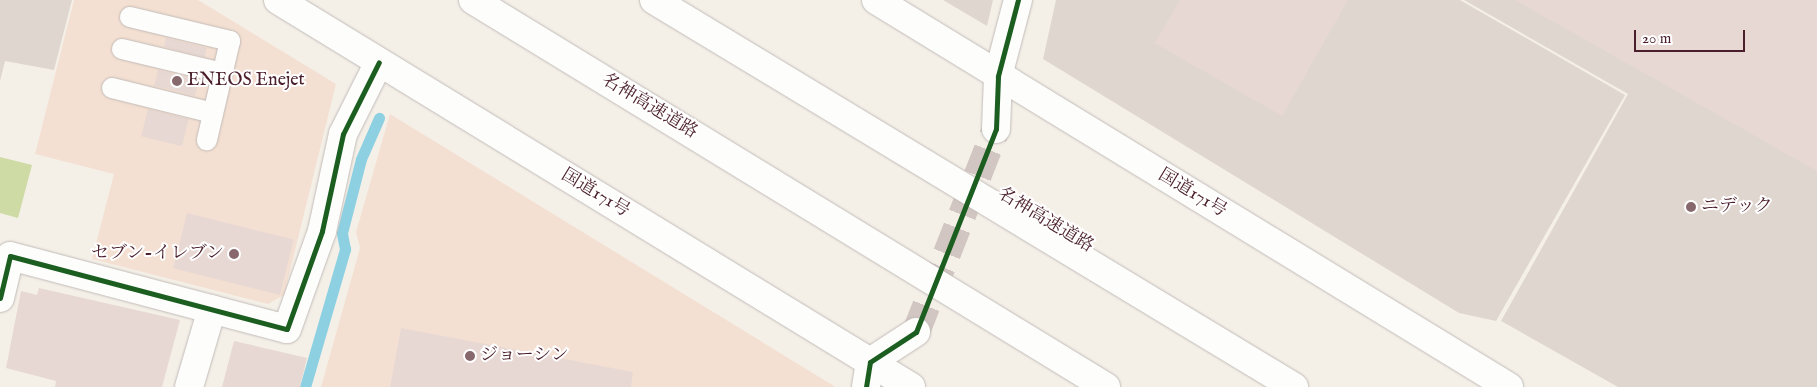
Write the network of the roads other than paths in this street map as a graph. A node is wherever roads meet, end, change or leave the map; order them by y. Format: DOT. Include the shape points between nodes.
graph roads {
  1 [pos="278,0"];
  2 [pos="473,0"];
  3 [pos="654,0"];
  4 [pos="876,0"];
  5 [pos="1018,0"];
  6 [pos="130,18"];
  7 [pos="122,49"];
  8 [pos="379,62"];
  9 [pos="222,74"];
  10 [pos="998,76"];
  11 [pos="112,88"];
  12 [pos="213,114"];
  13 [pos="996,128"];
  14 [pos="207,140"];
  15 [pos="0,298"];
  16 [pos="212,309"];
  17 [pos="916,332"];
  18 [pos="868,374"];
  19 [pos="189,387"];
  20 [pos="911,387"];
  21 [pos="1106,387"];
  22 [pos="1294,387"];
  23 [pos="1510,387"];
  1 -- 8 [label="main road, 国道171号"];
  2 -- 21 [label="main road, 名神高速道路"];
  3 -- 22 [label="main road, 名神高速道路"];
  4 -- 10 [label="main road, 国道171号"];
  5 -- 10 [label="main road"];
  6 -- 9 [label="lane" via="230,41"];
  7 -- 9 [label="lane"];
  8 -- 16 [label="main road" via="343,134 322,231 287,330"];
  8 -- 18 [label="main road, 国道171号"];
  9 -- 12 [label="lane"];
  10 -- 13 [label="main road"];
  10 -- 23 [label="main road, 国道171号"];
  11 -- 12 [label="lane"];
  12 -- 14 [label="lane"];
  15 -- 16 [label="main road" via="10,256"];
  16 -- 19 [label="main road"];
  17 -- 18 [label="main road"];
  18 -- 20 [label="main road, 国道171号"];
}
